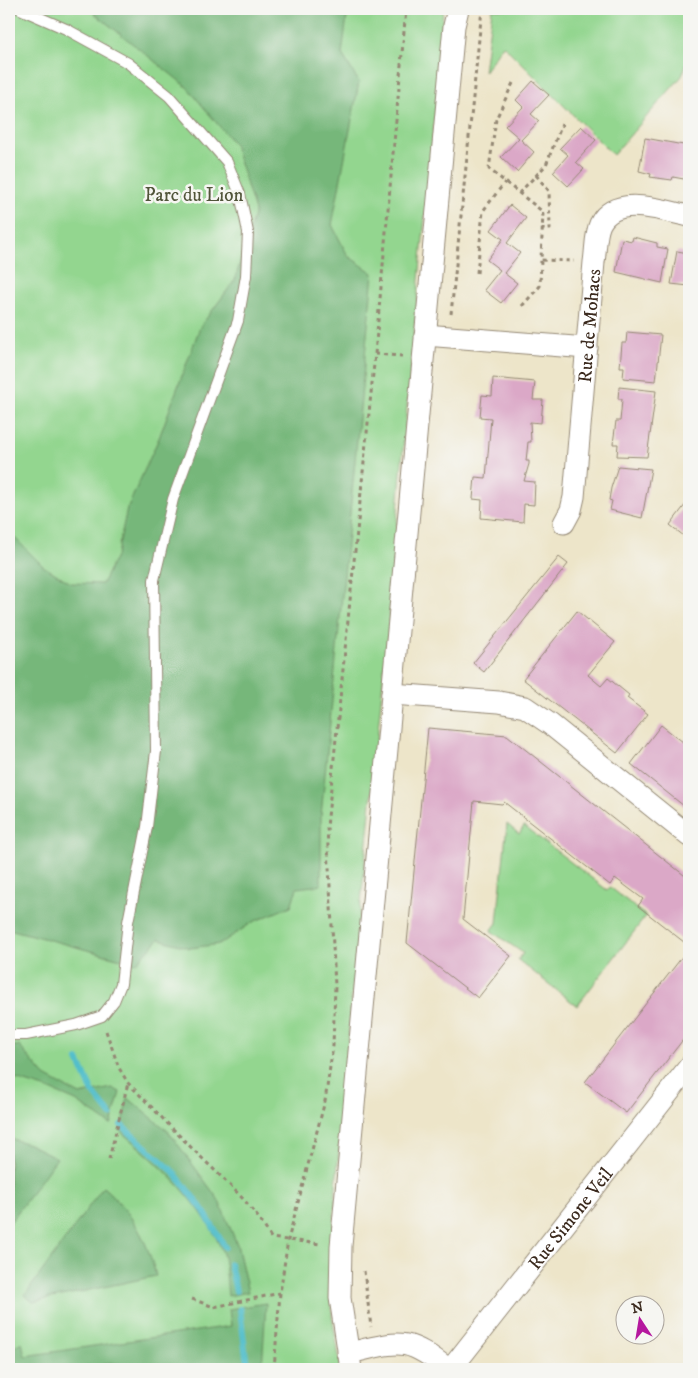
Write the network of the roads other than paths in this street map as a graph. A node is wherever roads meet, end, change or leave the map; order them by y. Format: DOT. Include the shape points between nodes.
graph roads {
  1 [pos="20,9"];
  2 [pos="455,14"];
  3 [pos="689,216"];
  4 [pos="424,335"];
  5 [pos="587,348"];
  6 [pos="564,523"];
  7 [pos="392,694"];
  8 [pos="689,836"];
  9 [pos="9,1035"];
  10 [pos="689,1068"];
  11 [pos="350,1361"];
  12 [pos="450,1369"];
  1 -- 9 [label="lane" via="66,29 128,63 169,96 227,162 240,194 248,232 246,276 238,321 173,499 154,580 156,751 147,827 128,922 120,984 114,1001 102,1016 76,1025 26,1035"];
  2 -- 4 [label="street"];
  3 -- 5 [label="street, Rue de Mohacs" via="643,207 620,208 611,212 600,225"];
  4 -- 5 [label="street"];
  4 -- 7 [label="street"];
  5 -- 6 [label="street, Rue de Mohacs" via="574,497"];
  7 -- 8 [label="street" via="525,707"];
  7 -- 11 [label="street" via="339,1277"];
  10 -- 12 [label="street, Rue Simone Veil"];
  11 -- 12 [label="street" via="396,1343 426,1352"];
}
